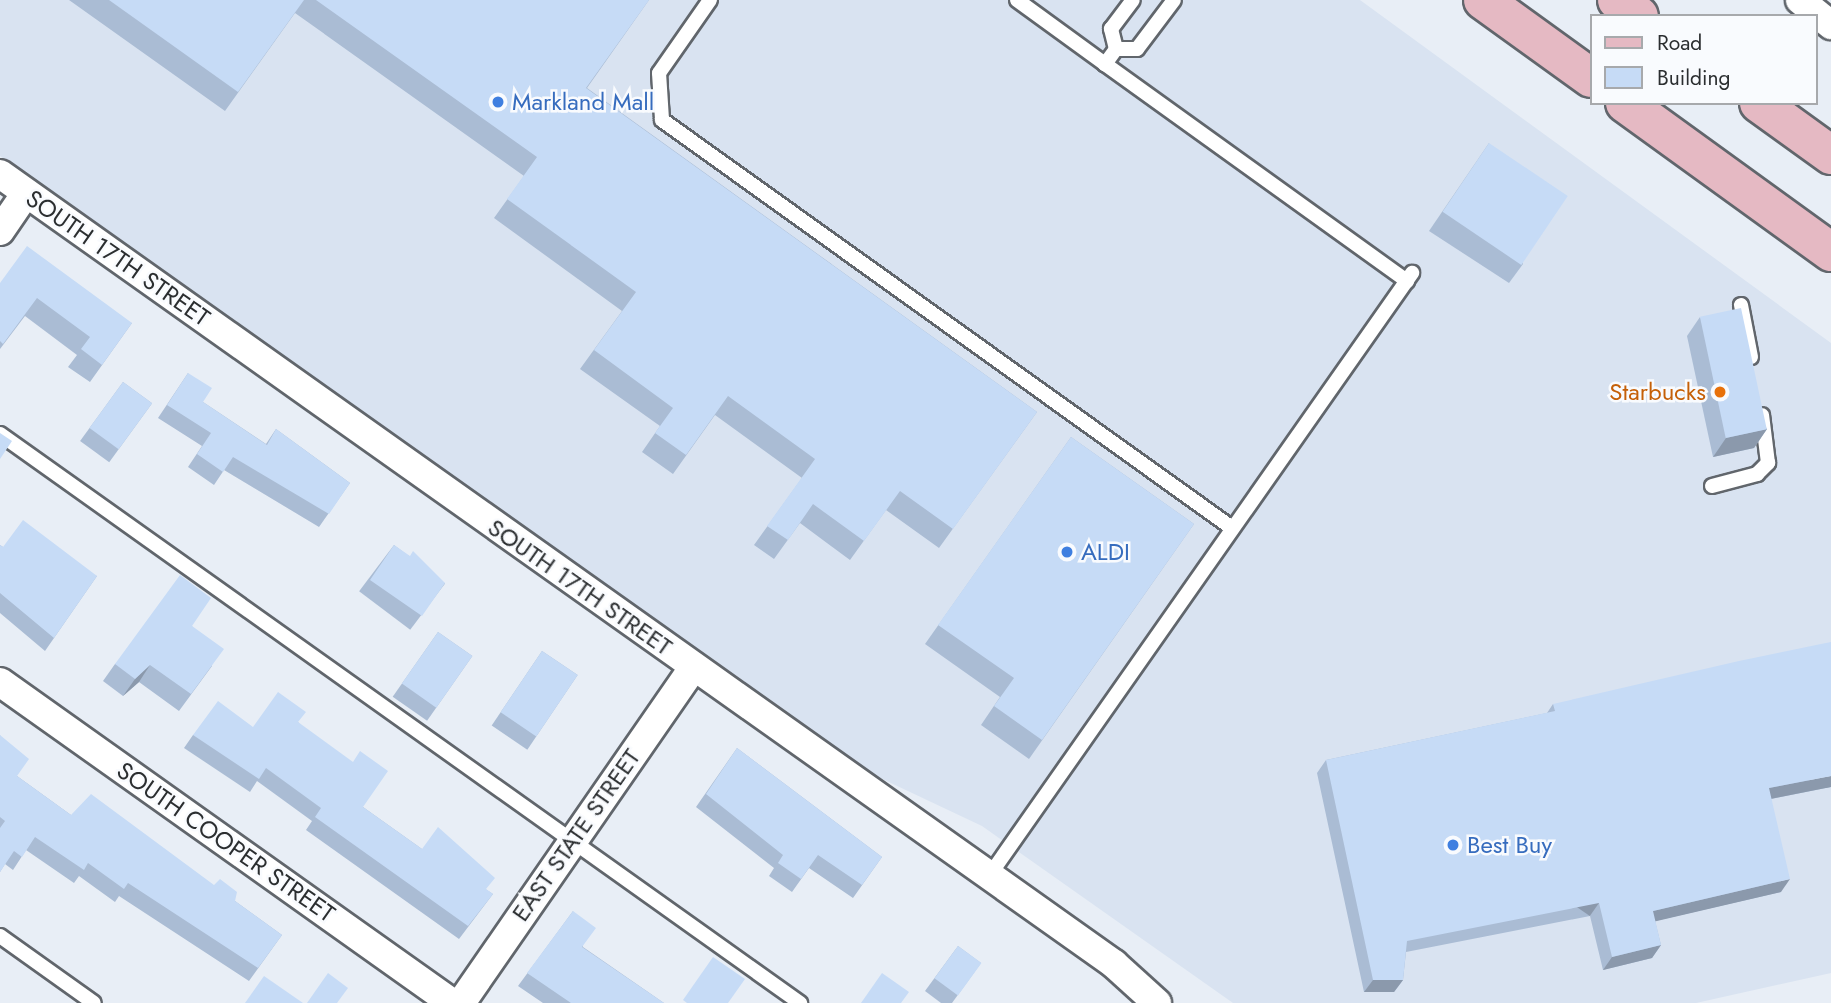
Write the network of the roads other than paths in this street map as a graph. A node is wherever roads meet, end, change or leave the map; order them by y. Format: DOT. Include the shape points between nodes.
graph roads {
  1 [pos="710,0"];
  2 [pos="1017,0"];
  3 [pos="1133,0"];
  4 [pos="1174,0"];
  5 [pos="1483,0"];
  6 [pos="1617,0"];
  7 [pos="1800,0"];
  8 [pos="1636,14"];
  9 [pos="1831,24"];
  10 [pos="1116,49"];
  11 [pos="1105,64"];
  12 [pos="1590,78"];
  13 [pos="1628,105"];
  14 [pos="1762,105"];
  15 [pos="1831,155"];
  16 [pos="0,174"];
  17 [pos="26,193"];
  18 [pos="0,231"];
  19 [pos="1831,252"];
  20 [pos="1741,305"];
  21 [pos="1754,372"];
  22 [pos="1759,398"];
  23 [pos="0,434"];
  24 [pos="1712,485"];
  25 [pos="1232,528"];
  26 [pos="693,668"];
  27 [pos="0,681"];
  28 [pos="573,839"];
  29 [pos="989,876"];
  30 [pos="0,936"];
  31 [pos="93,1003"];
  32 [pos="452,1003"];
  33 [pos="461,1003"];
  34 [pos="800,1003"];
  35 [pos="1157,1003"];
  1 -- 25 [label="lane" via="659,74 662,120"];
  2 -- 11 [label="lane"];
  3 -- 10 [label="lane" via="1111,29"];
  4 -- 10 [label="lane" via="1138,49"];
  5 -- 12 [label="main road"];
  6 -- 8 [label="main road"];
  7 -- 9 [label="street"];
  10 -- 11 [label="lane"];
  11 -- 25 [label="lane" via="1410,277"];
  13 -- 19 [label="main road"];
  14 -- 15 [label="main road"];
  16 -- 17 [label="street, SOUTH 17TH STREET"];
  17 -- 18 [label="street"];
  17 -- 26 [label="street, SOUTH 17TH STREET"];
  20 -- 21 [label="lane"];
  22 -- 24 [label="lane" via="1768,463 1758,474"];
  23 -- 28 [label="lane"];
  25 -- 29 [label="lane"];
  26 -- 28 [label="street, EAST STATE STREET"];
  26 -- 29 [label="street, SOUTH 17TH STREET"];
  27 -- 32 [label="street, SOUTH COOPER STREET"];
  28 -- 33 [label="street, EAST STATE STREET"];
  28 -- 34 [label="lane"];
  29 -- 35 [label="street, SOUTH 17TH STREET"];
  30 -- 31 [label="lane"];
}
